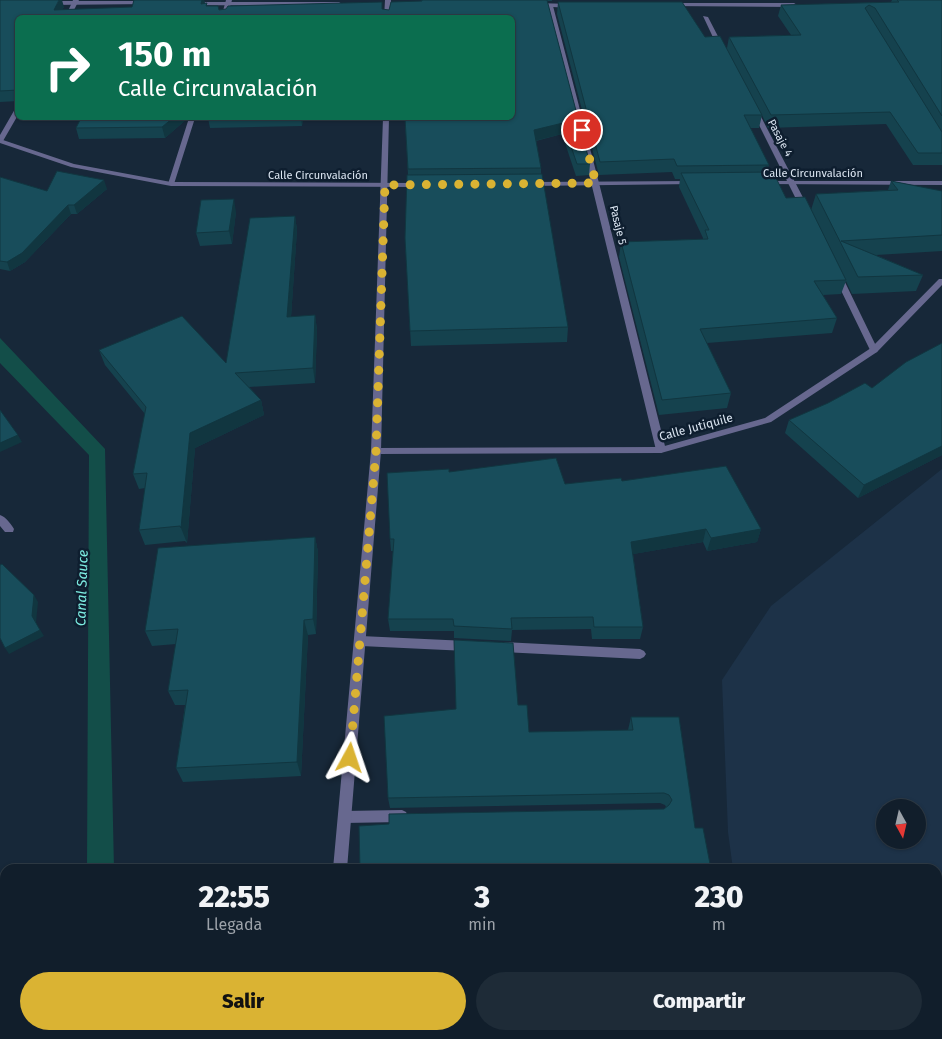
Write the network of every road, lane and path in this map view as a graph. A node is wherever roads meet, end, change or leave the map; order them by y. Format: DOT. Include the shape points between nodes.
graph roads {
  1 [pos="75,1"];
  2 [pos="229,2"];
  3 [pos="388,2"];
  4 [pos="37,3"];
  5 [pos="152,3"];
  6 [pos="180,3"];
  7 [pos="348,4"];
  8 [pos="378,4"];
  9 [pos="397,4"];
  10 [pos="531,5"];
  11 [pos="668,5"];
  12 [pos="804,5"];
  13 [pos="550,6"];
  14 [pos="580,6"];
  15 [pos="68,15"];
  16 [pos="225,15"];
  17 [pos="388,15"];
  18 [pos="705,17"];
  19 [pos="723,52"];
  20 [pos="751,104"];
  21 [pos="15,115"];
  22 [pos="191,120"];
  23 [pos="386,120"];
  24 [pos="0,141"];
  25 [pos="753,182"];
  26 [pos="792,182"];
  27 [pos="596,183"];
  28 [pos="704,183"];
  29 [pos="942,183"];
  30 [pos="171,184"];
  31 [pos="520,184"];
  32 [pos="385,185"];
  33 [pos="424,185"];
  34 [pos="809,217"];
  35 [pos="835,270"];
  36 [pos="942,281"];
  37 [pos="874,350"];
  38 [pos="661,450"];
  39 [pos="376,451"];
  40 [pos="0,519"];
  41 [pos="9,529"];
  42 [pos="361,641"];
  43 [pos="640,654"];
  44 [pos="413,816"];
  45 [pos="344,817"];
  46 [pos="340,864"];
  1 -- 4 [label="street"];
  1 -- 5 [label="street"];
  1 -- 15 [label="street"];
  2 -- 6 [label="street"];
  2 -- 7 [label="street"];
  2 -- 16 [label="street"];
  3 -- 8 [label="street"];
  3 -- 9 [label="street"];
  3 -- 17 [label="street"];
  10 -- 13 [label="street"];
  11 -- 12 [label="street"];
  13 -- 14 [label="street"];
  13 -- 27 [label="street, Pasaje 5"];
  18 -- 19 [label="street"];
  20 -- 26 [label="street, Pasaje 4"];
  21 -- 24 [label="street"];
  22 -- 30 [label="street"];
  23 -- 32 [label="street"];
  24 -- 30 [label="street, Calle Circunvalación" via="73,166"];
  25 -- 26 [label="street, Calle Circunvalación"];
  26 -- 29 [label="street, Calle Circunvalación"];
  26 -- 34 [label="street, Pasaje 4"];
  27 -- 28 [label="street"];
  27 -- 31 [label="street"];
  27 -- 38 [label="street, Pasaje 5"];
  30 -- 32 [label="street, Calle Circunvalación"];
  32 -- 33 [label="street, Calle Circunvalación"];
  32 -- 39 [label="street"];
  35 -- 37 [label="street"];
  36 -- 37 [label="street, Calle Jutiquile"];
  37 -- 38 [label="street, Calle Jutiquile" via="768,420"];
  38 -- 39 [label="street, Calle Jutiquile"];
  39 -- 42 [label="street"];
  40 -- 41 [label="street"];
  42 -- 43 [label="street"];
  42 -- 45 [label="street"];
  44 -- 45 [label="street"];
  45 -- 46 [label="street"];
}
